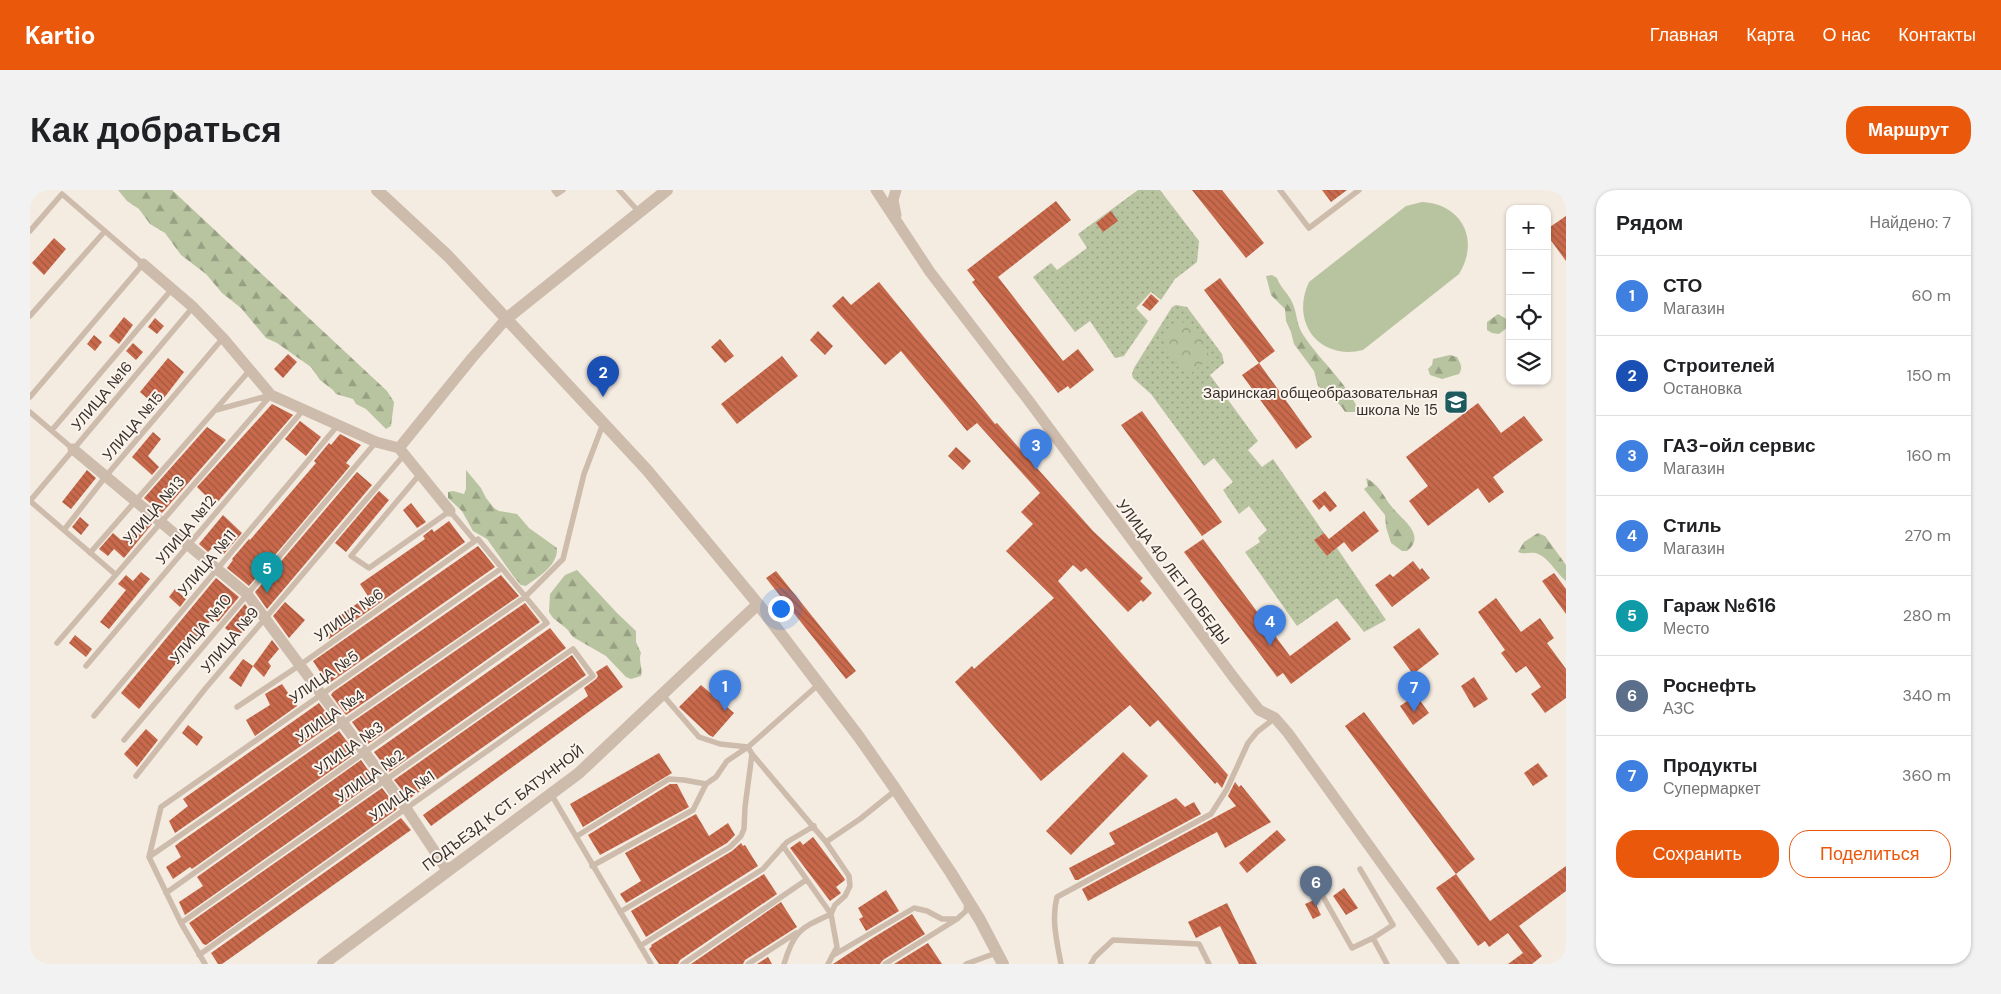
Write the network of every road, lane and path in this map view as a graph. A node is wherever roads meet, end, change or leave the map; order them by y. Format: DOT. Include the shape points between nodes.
graph roads {
  1 [pos="377,190"];
  2 [pos="554,190"];
  3 [pos="563,190"];
  4 [pos="619,190"];
  5 [pos="667,190"];
  6 [pos="876,190"];
  7 [pos="896,190"];
  8 [pos="1280,190"];
  9 [pos="1359,190"];
  10 [pos="638,212"];
  11 [pos="901,228"];
  12 [pos="30,231"];
  13 [pos="105,231"];
  14 [pos="144,264"];
  15 [pos="172,289"];
  16 [pos="193,307"];
  17 [pos="30,316"];
  18 [pos="506,319"];
  19 [pos="223,338"];
  20 [pos="250,370"];
  21 [pos="271,395"];
  22 [pos="30,397"];
  23 [pos="304,409"];
  24 [pos="216,410"];
  25 [pos="30,412"];
  26 [pos="603,424"];
  27 [pos="338,425"];
  28 [pos="52,430"];
  29 [pos="1054,434"];
  30 [pos="376,442"];
  31 [pos="73,449"];
  32 [pos="402,451"];
  33 [pos="1033,453"];
  34 [pos="420,474"];
  35 [pos="106,476"];
  36 [pos="136,501"];
  37 [pos="30,502"];
  38 [pos="450,511"];
  39 [pos="160,522"];
  40 [pos="64,530"];
  41 [pos="475,542"];
  42 [pos="189,546"];
  43 [pos="90,553"];
  44 [pos="502,568"];
  45 [pos="217,571"];
  46 [pos="115,574"];
  47 [pos="247,594"];
  48 [pos="525,597"];
  49 [pos="758,604"];
  50 [pos="265,618"];
  51 [pos="57,643"];
  52 [pos="573,649"];
  53 [pos="300,665"];
  54 [pos="86,666"];
  55 [pos="819,684"];
  56 [pos="322,694"];
  57 [pos="662,694"];
  58 [pos="237,707"];
  59 [pos="94,716"];
  60 [pos="1275,718"];
  61 [pos="343,723"];
  62 [pos="124,740"];
  63 [pos="748,747"];
  64 [pos="364,752"];
  65 [pos="752,754"];
  66 [pos="136,776"];
  67 [pos="385,780"];
  68 [pos="706,784"];
  69 [pos="896,790"];
  70 [pos="552,794"];
  71 [pos="406,808"];
  72 [pos="814,826"];
  73 [pos="577,836"];
  74 [pos="826,842"];
  75 [pos="783,846"];
  76 [pos="149,857"];
  77 [pos="592,866"];
  78 [pos="1360,869"];
  79 [pos="447,870"];
  80 [pos="806,880"];
  81 [pos="166,893"];
  82 [pos="1321,893"];
  83 [pos="967,900"];
  84 [pos="620,912"];
  85 [pos="831,914"];
  86 [pos="957,920"];
  87 [pos="181,924"];
  88 [pos="798,932"];
  89 [pos="1373,938"];
  90 [pos="640,946"];
  91 [pos="997,952"];
  92 [pos="199,955"];
  93 [pos="832,956"];
  94 [pos="205,964"];
  95 [pos="323,964"];
  96 [pos="651,964"];
  97 [pos="683,964"];
  98 [pos="748,964"];
  99 [pos="784,964"];
  100 [pos="828,964"];
  101 [pos="885,964"];
  102 [pos="966,964"];
  103 [pos="1003,964"];
  104 [pos="1061,964"];
  105 [pos="1091,964"];
  106 [pos="1210,964"];
  107 [pos="1387,964"];
  108 [pos="1454,964"];
  1 -- 18 [label="street" via="448,256"];
  2 -- 3 [label="lane" via="557,194"];
  4 -- 10 [label="lane"];
  5 -- 10 [label="street"];
  6 -- 11 [label="street, УЛИЦА 40 ЛЕТ ПОБЕДЫ"];
  7 -- 11 [label="street" via="893,200"];
  8 -- 9 [label="lane" via="1309,228"];
  10 -- 18 [label="street"];
  11 -- 29 [label="street, УЛИЦА 40 ЛЕТ ПОБЕДЫ" via="930,272"];
  12 -- 13 [label="lane" via="62,194"];
  13 -- 14 [label="lane"];
  13 -- 17 [label="lane"];
  14 -- 15 [label="street"];
  14 -- 22 [label="lane"];
  15 -- 16 [label="street"];
  15 -- 28 [label="lane"];
  16 -- 19 [label="street"];
  16 -- 31 [label="lane, УЛИЦА №16"];
  18 -- 26 [label="street"];
  18 -- 32 [label="street" via="472,358"];
  19 -- 20 [label="street"];
  19 -- 35 [label="lane, УЛИЦА №15"];
  20 -- 21 [label="street"];
  20 -- 24 [label="lane"];
  21 -- 23 [label="street"];
  21 -- 24 [label="lane"];
  21 -- 39 [label="lane, УЛИЦА №13"];
  23 -- 27 [label="street"];
  23 -- 42 [label="lane, УЛИЦА №12"];
  24 -- 36 [label="lane"];
  25 -- 28 [label="lane"];
  26 -- 48 [label="lane, УЛИЦА №4" via="584,474 563,559"];
  26 -- 49 [label="street" via="647,470"];
  27 -- 30 [label="street"];
  27 -- 45 [label="lane, УЛИЦА №11"];
  28 -- 31 [label="lane"];
  29 -- 33 [label="lane"];
  29 -- 60 [label="street, УЛИЦА 40 ЛЕТ ПОБЕДЫ" via="1234,678 1259,710"];
  30 -- 32 [label="street"];
  30 -- 47 [label="lane, УЛИЦА №10"];
  31 -- 35 [label="street"];
  31 -- 37 [label="lane, УЛИЦА №16"];
  32 -- 34 [label="street"];
  32 -- 50 [label="lane, УЛИЦА №9"];
  34 -- 38 [label="street"];
  34 -- 38 [label="lane" via="351,556 369,568"];
  35 -- 36 [label="street"];
  35 -- 40 [label="lane, УЛИЦА №15"];
  36 -- 39 [label="street"];
  36 -- 43 [label="lane"];
  37 -- 40 [label="lane"];
  38 -- 41 [label="lane"];
  39 -- 42 [label="street"];
  39 -- 46 [label="lane, УЛИЦА №13"];
  40 -- 43 [label="lane"];
  41 -- 44 [label="lane" via="478,539"];
  41 -- 53 [label="lane, УЛИЦА №6"];
  42 -- 45 [label="street"];
  42 -- 54 [label="lane, УЛИЦА №12"];
  43 -- 46 [label="lane"];
  44 -- 48 [label="lane"];
  44 -- 56 [label="lane, УЛИЦА №5"];
  45 -- 47 [label="street"];
  45 -- 59 [label="lane, УЛИЦА №11"];
  46 -- 51 [label="lane, УЛИЦА №13"];
  47 -- 50 [label="street"];
  47 -- 62 [label="lane, УЛИЦА №10"];
  48 -- 61 [label="lane, УЛИЦА №4"];
  48 -- 64 [label="lane, УЛИЦА №3" via="547,623"];
  49 -- 55 [label="street"];
  49 -- 57 [label="street, ПОДЪЕЗД К СТ. БАТУННОЙ"];
  50 -- 53 [label="street"];
  50 -- 66 [label="lane, УЛИЦА №9"];
  52 -- 67 [label="lane, УЛИЦА №2"];
  52 -- 71 [label="lane, УЛИЦА №1" via="593,676"];
  53 -- 56 [label="street"];
  53 -- 58 [label="lane, УЛИЦА №6"];
  55 -- 63 [label="lane"];
  55 -- 69 [label="street"];
  56 -- 61 [label="street"];
  56 -- 76 [label="lane, УЛИЦА №5" via="161,807"];
  57 -- 63 [label="lane" via="699,738"];
  57 -- 70 [label="street, ПОДЪЕЗД К СТ. БАТУННОЙ" via="618,738"];
  60 -- 104 [label="lane" via="1248,743 1227,790 1210,814 1057,897 1054,921"];
  60 -- 108 [label="street, УЛИЦА 40 ЛЕТ ПОБЕДЫ"];
  61 -- 64 [label="street"];
  61 -- 76 [label="lane, УЛИЦА №4"];
  63 -- 65 [label="lane"];
  63 -- 68 [label="lane" via="727,761 716,777"];
  64 -- 67 [label="street"];
  64 -- 81 [label="lane, УЛИЦА №3"];
  65 -- 72 [label="lane"];
  65 -- 84 [label="lane" via="741,836 730,847"];
  67 -- 71 [label="street"];
  67 -- 87 [label="lane, УЛИЦА №2"];
  68 -- 73 [label="lane" via="669,780"];
  68 -- 77 [label="lane" via="693,810"];
  69 -- 74 [label="lane"];
  69 -- 83 [label="street"];
  70 -- 73 [label="lane"];
  70 -- 79 [label="street, ПОДЪЕЗД К СТ. БАТУННОЙ"];
  71 -- 79 [label="street"];
  71 -- 92 [label="lane, УЛИЦА №1"];
  72 -- 74 [label="lane"];
  72 -- 75 [label="lane"];
  73 -- 77 [label="lane"];
  74 -- 85 [label="lane" via="848,876 850,886"];
  75 -- 80 [label="lane"];
  75 -- 90 [label="lane" via="763,870"];
  76 -- 81 [label="lane"];
  77 -- 84 [label="lane"];
  78 -- 89 [label="lane" via="1393,926"];
  79 -- 95 [label="street, ПОДЪЕЗД К СТ. БАТУННОЙ"];
  80 -- 85 [label="lane"];
  80 -- 97 [label="lane"];
  81 -- 87 [label="lane"];
  82 -- 89 [label="lane" via="1352,948"];
  83 -- 86 [label="lane" via="966,911"];
  83 -- 91 [label="street"];
  84 -- 90 [label="lane"];
  85 -- 88 [label="lane"];
  85 -- 93 [label="lane" via="837,947"];
  86 -- 93 [label="lane" via="942,919 914,908"];
  86 -- 101 [label="lane"];
  87 -- 92 [label="lane"];
  88 -- 98 [label="lane"];
  88 -- 99 [label="lane"];
  89 -- 107 [label="lane"];
  90 -- 96 [label="lane"];
  91 -- 102 [label="lane"];
  91 -- 103 [label="street"];
  92 -- 94 [label="lane"];
  93 -- 100 [label="lane"];
  105 -- 106 [label="lane" via="1113,940 1199,944"];
}
